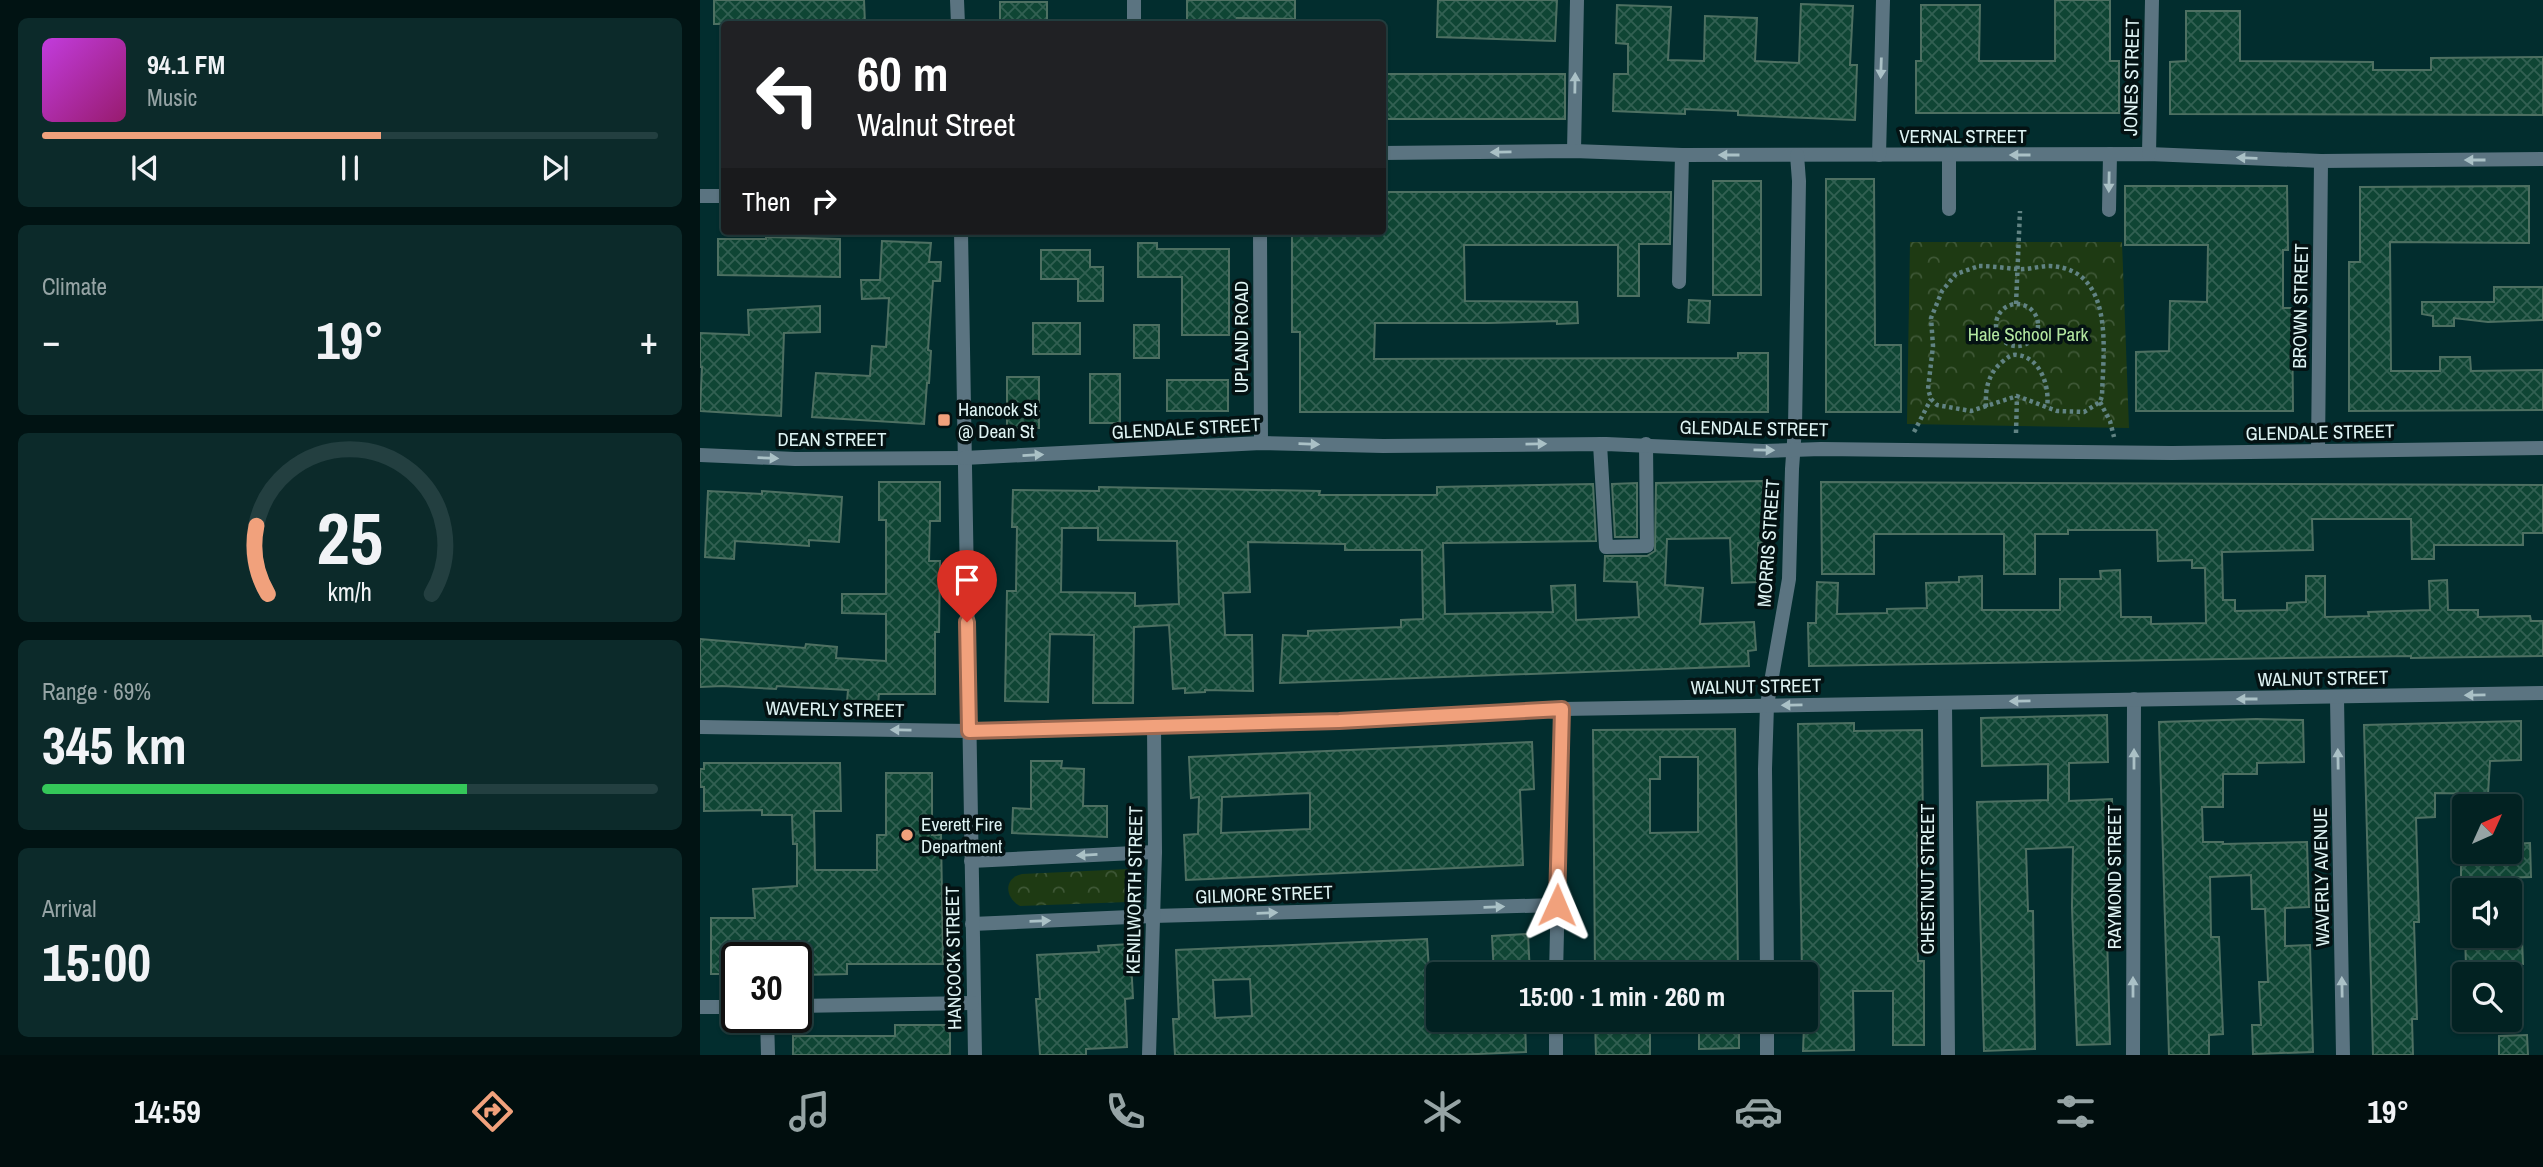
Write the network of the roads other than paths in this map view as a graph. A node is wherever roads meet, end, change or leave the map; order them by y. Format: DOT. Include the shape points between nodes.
graph roads {
  1 [pos="957,0"];
  2 [pos="1134,0"];
  3 [pos="1577,0"];
  4 [pos="1883,0"];
  5 [pos="2152,0"];
  6 [pos="958,21"];
  7 [pos="1134,21"];
  8 [pos="1574,151"];
  9 [pos="1386,153"];
  10 [pos="2110,154"];
  11 [pos="2149,154"];
  12 [pos="1682,155"];
  13 [pos="1797,155"];
  14 [pos="1879,155"];
  15 [pos="1949,155"];
  16 [pos="2543,159"];
  17 [pos="2321,161"];
  18 [pos="700,196"];
  19 [pos="721,196"];
  20 [pos="1949,209"];
  21 [pos="2109,210"];
  22 [pos="961,235"];
  23 [pos="1260,235"];
  24 [pos="1679,282"];
  25 [pos="1261,443"];
  26 [pos="1600,444"];
  27 [pos="1646,444"];
  28 [pos="2543,448"];
  29 [pos="1793,450"];
  30 [pos="2318,451"];
  31 [pos="700,455"];
  32 [pos="964,458"];
  33 [pos="2543,693"];
  34 [pos="2337,698"];
  35 [pos="2134,699"];
  36 [pos="1945,702"];
  37 [pos="1767,705"];
  38 [pos="1562,709"];
  39 [pos="1154,726"];
  40 [pos="700,727"];
  41 [pos="969,731"];
  42 [pos="1155,852"];
  43 [pos="971,861"];
  44 [pos="1557,905"];
  45 [pos="1153,916"];
  46 [pos="972,924"];
  47 [pos="1556,962"];
  48 [pos="1767,962"];
  49 [pos="972,1003"];
  50 [pos="812,1006"];
  51 [pos="700,1007"];
  52 [pos="721,1007"];
  53 [pos="1556,1032"];
  54 [pos="1767,1032"];
  55 [pos="767,1033"];
  56 [pos="768,1055"];
  57 [pos="975,1055"];
  58 [pos="1149,1055"];
  59 [pos="1556,1055"];
  60 [pos="1767,1055"];
  61 [pos="1948,1055"];
  62 [pos="2133,1055"];
  63 [pos="2343,1055"];
  1 -- 6 [label="street"];
  2 -- 7 [label="street"];
  8 -- 3 [label="street, one-way"];
  4 -- 14 [label="street, one-way"];
  5 -- 11 [label="street, JONES STREET"];
  8 -- 9 [label="street, VERNAL STREET, one-way"];
  8 -- 12 [label="street, VERNAL STREET"];
  10 -- 11 [label="street, VERNAL STREET"];
  10 -- 15 [label="street, VERNAL STREET, one-way"];
  10 -- 21 [label="street, one-way"];
  17 -- 11 [label="street, VERNAL STREET, one-way"];
  13 -- 12 [label="street, VERNAL STREET, one-way"];
  12 -- 24 [label="street"];
  13 -- 14 [label="street, VERNAL STREET"];
  13 -- 29 [label="street, MORRIS STREET"];
  14 -- 15 [label="street, VERNAL STREET"];
  15 -- 20 [label="street"];
  16 -- 17 [label="street, VERNAL STREET, one-way"];
  17 -- 30 [label="street, BROWN STREET"];
  18 -- 19 [label="street"];
  22 -- 32 [label="street, HANCOCK STREET"];
  23 -- 25 [label="street, UPLAND ROAD"];
  25 -- 26 [label="street, GLENDALE STREET, one-way"];
  32 -- 25 [label="street, GLENDALE STREET, one-way"];
  26 -- 27 [label="street, GLENDALE STREET"];
  26 -- 27 [label="street" via="1606,547 1647,547"];
  27 -- 29 [label="street, GLENDALE STREET, one-way"];
  28 -- 30 [label="street, GLENDALE STREET"];
  29 -- 30 [label="street, GLENDALE STREET"];
  29 -- 37 [label="street, MORRIS STREET" via="1789,579"];
  31 -- 32 [label="street, DEAN STREET, one-way"];
  32 -- 41 [label="street, HANCOCK STREET"];
  33 -- 34 [label="street, WALNUT STREET, one-way"];
  34 -- 35 [label="street, WALNUT STREET, one-way"];
  63 -- 34 [label="street, WAVERLY AVENUE, one-way"];
  35 -- 36 [label="street, WALNUT STREET, one-way"];
  62 -- 35 [label="street, RAYMOND STREET, one-way"];
  36 -- 37 [label="street, WALNUT STREET, one-way"];
  36 -- 61 [label="street, CHESTNUT STREET"];
  37 -- 38 [label="street, WALNUT STREET"];
  37 -- 48 [label="street, MORRIS STREET"];
  38 -- 39 [label="street, WALNUT STREET"];
  38 -- 44 [label="street"];
  39 -- 41 [label="street, WALNUT STREET"];
  39 -- 42 [label="street, KENILWORTH STREET"];
  41 -- 40 [label="street, WAVERLY STREET, one-way"];
  41 -- 43 [label="street, HANCOCK STREET"];
  42 -- 43 [label="street, one-way"];
  42 -- 45 [label="street, KENILWORTH STREET"];
  43 -- 46 [label="street, HANCOCK STREET"];
  45 -- 44 [label="street, GILMORE STREET, one-way"];
  44 -- 47 [label="street"];
  46 -- 45 [label="street, GILMORE STREET, one-way"];
  45 -- 58 [label="street, KENILWORTH STREET"];
  46 -- 49 [label="street, HANCOCK STREET"];
  49 -- 50 [label="street"];
  49 -- 57 [label="street, HANCOCK STREET"];
  51 -- 52 [label="street"];
  53 -- 59 [label="street"];
  54 -- 60 [label="street"];
  55 -- 56 [label="street"];
}
